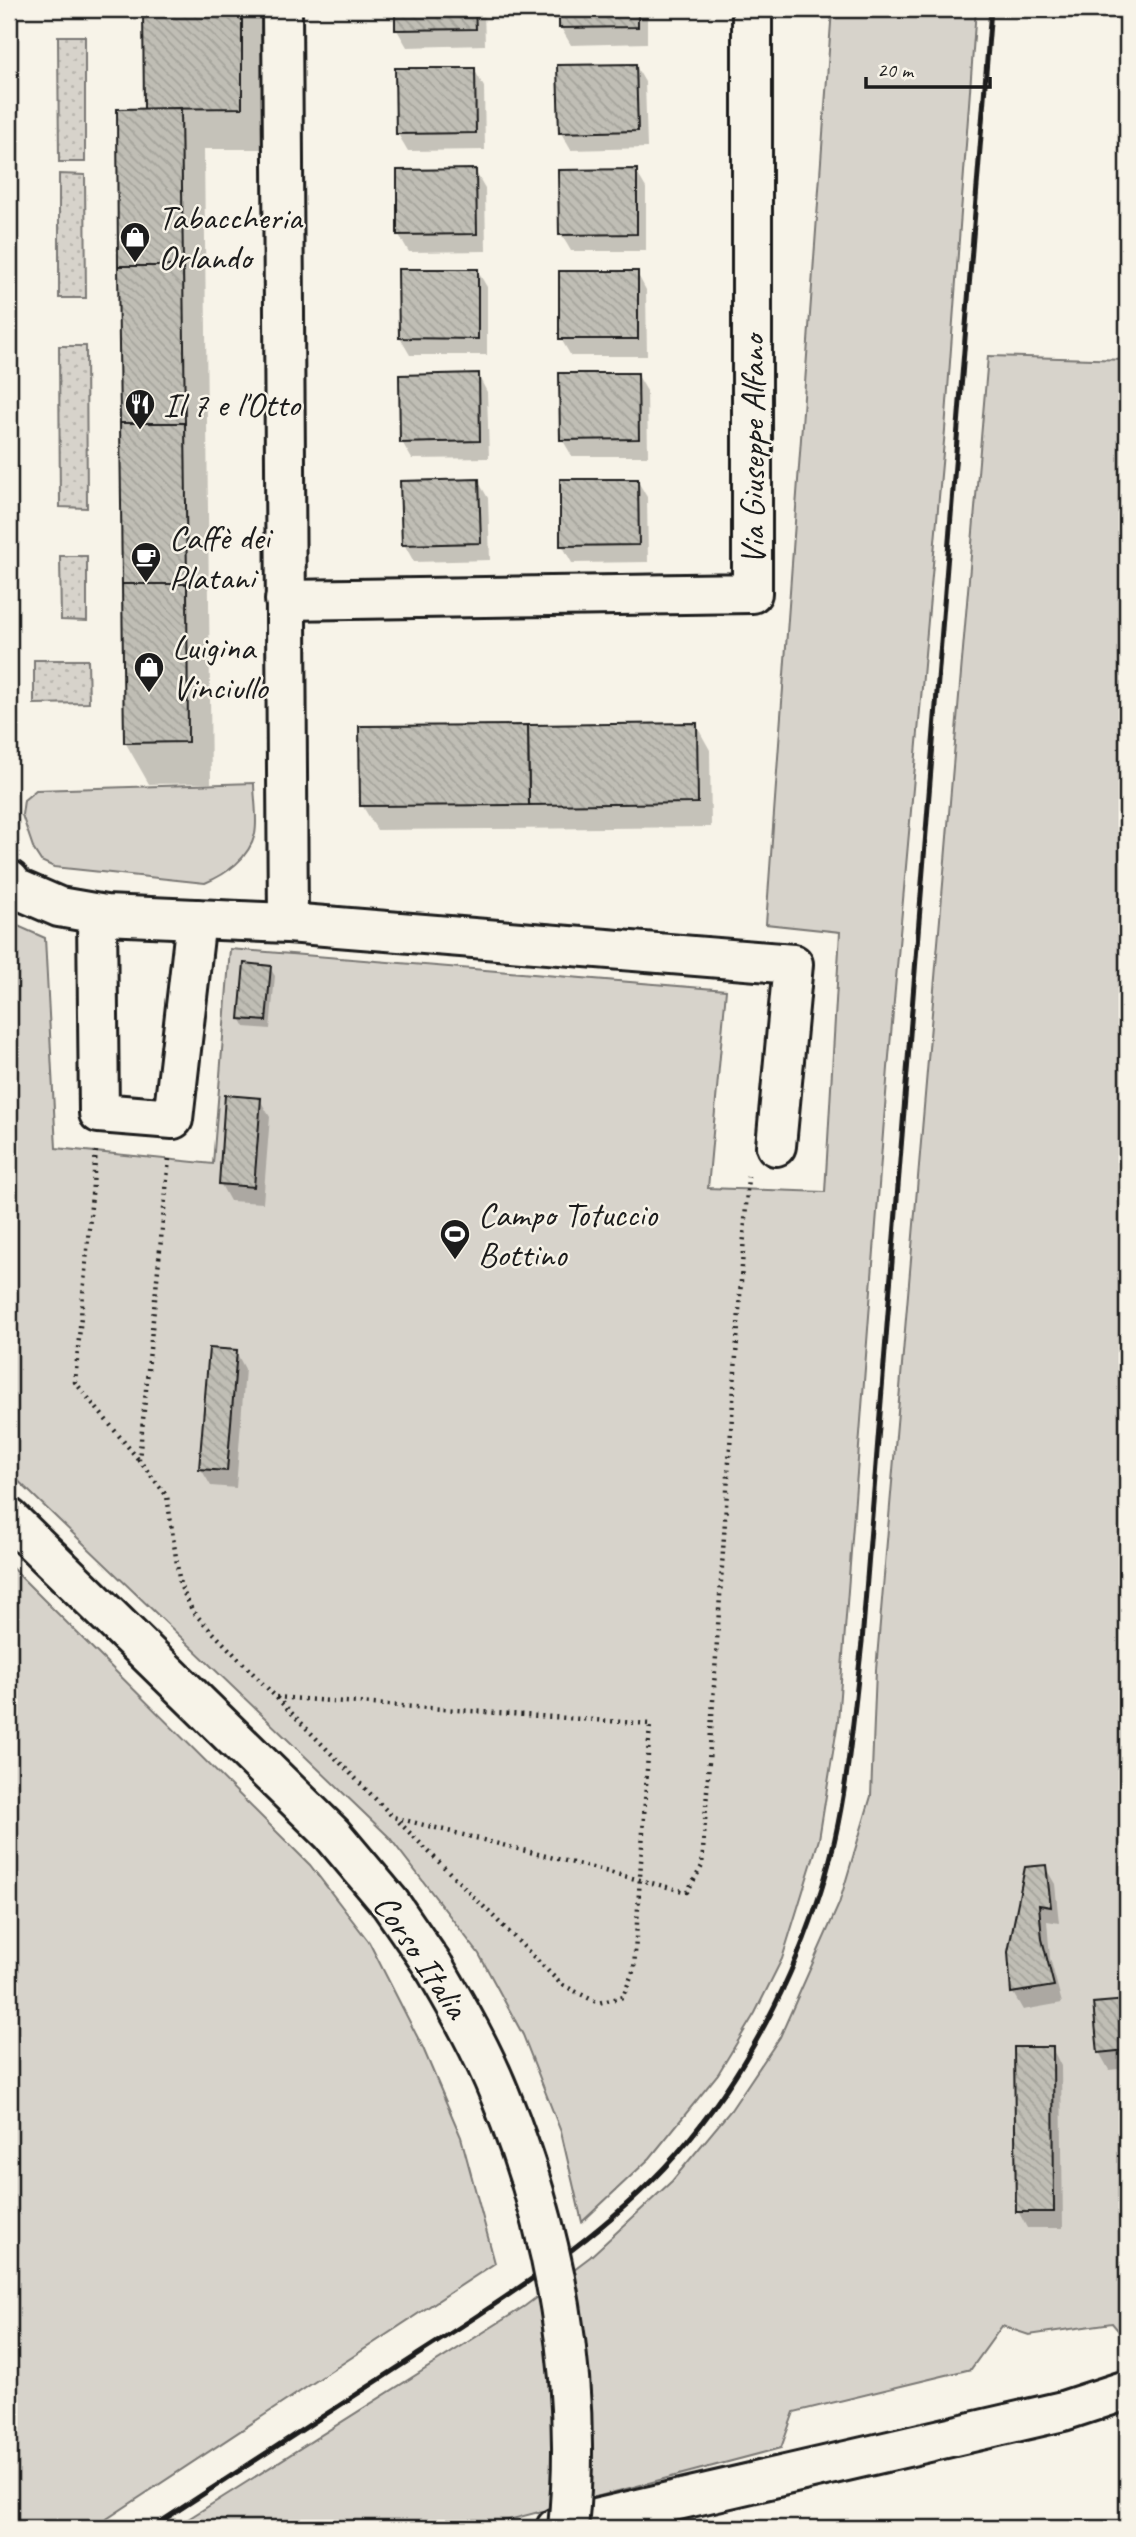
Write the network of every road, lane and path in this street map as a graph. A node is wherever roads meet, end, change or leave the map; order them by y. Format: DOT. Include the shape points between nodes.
graph roads {
  1 [pos="282,9"];
  2 [pos="752,9"];
  3 [pos="285,600"];
  4 [pos="9,880"];
  5 [pos="97,914"];
  6 [pos="196,919"];
  7 [pos="288,923"];
  8 [pos="99,1113"];
  9 [pos="173,1119"];
  10 [pos="776,1146"];
  11 [pos="139,1460"];
  12 [pos="9,1518"];
  13 [pos="275,1696"];
  14 [pos="396,1818"];
  15 [pos="640,1880"];
  16 [pos="1127,2390"];
  17 [pos="556,2528"];
  18 [pos="568,2528"];
  1 -- 3 [label="street"];
  2 -- 3 [label="street, Via Giuseppe Alfano" via="752,593"];
  3 -- 7 [label="street"];
  4 -- 5 [label="street" via="15,888 59,907"];
  5 -- 6 [label="street"];
  5 -- 8 [label="street"];
  6 -- 7 [label="street"];
  6 -- 9 [label="street"];
  7 -- 10 [label="street" via="793,964"];
  8 -- 9 [label="street"];
  8 -- 11 [label="path" via="75,1382"];
  9 -- 11 [label="path"];
  10 -- 15 [label="path" via="748,1170 702,1866 687,1892"];
  11 -- 13 [label="path" via="167,1496 180,1585 193,1612"];
  12 -- 18 [label="street, Corso Italia, bridge" via="332,1834 390,1903 470,2028 524,2159 559,2297 572,2438"];
  13 -- 14 [label="path"];
  13 -- 15 [label="path" via="650,1724"];
  14 -- 15 [label="path"];
  14 -- 15 [label="path" via="561,1984 598,2003 623,1997 634,1969"];
  16 -- 17 [label="street" via="1063,2411"];
}
